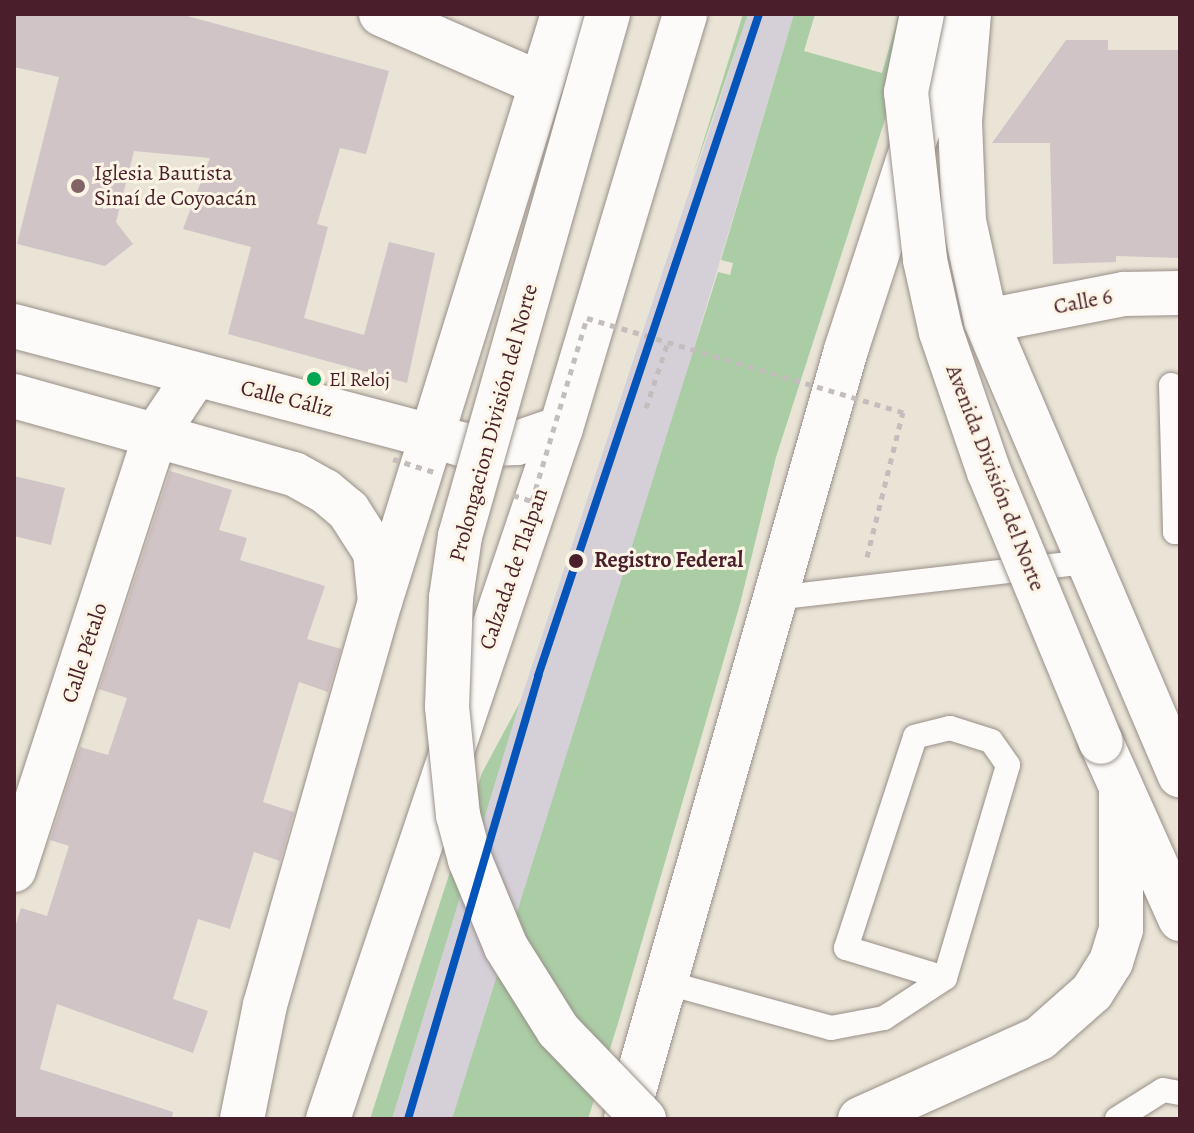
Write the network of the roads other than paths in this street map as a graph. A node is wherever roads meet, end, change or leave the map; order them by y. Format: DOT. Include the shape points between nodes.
graph roads {
  1 [pos="381,14"];
  2 [pos="563,14"];
  3 [pos="608,14"];
  4 [pos="685,14"];
  5 [pos="922,14"];
  6 [pos="956,14"];
  7 [pos="969,14"];
  8 [pos="541,84"];
  9 [pos="1180,293"];
  10 [pos="986,321"];
  11 [pos="14,326"];
  12 [pos="195,376"];
  13 [pos="1171,385"];
  14 [pos="14,396"];
  15 [pos="561,428"];
  16 [pos="155,436"];
  17 [pos="440,458"];
  18 [pos="1180,532"];
  19 [pos="1087,562"];
  20 [pos="775,598"];
  21 [pos="380,602"];
  22 [pos="1180,775"];
  23 [pos="1121,787"];
  24 [pos="14,870"];
  25 [pos="1180,919"];
  26 [pos="945,978"];
  27 [pos="664,982"];
  28 [pos="1180,1093"];
  29 [pos="242,1119"];
  30 [pos="328,1119"];
  31 [pos="626,1119"];
  32 [pos="644,1119"];
  33 [pos="860,1119"];
  34 [pos="1117,1119"];
  1 -- 8 [label="main road"];
  2 -- 8 [label="main road"];
  3 -- 32 [label="main road, Prolongacion División del Norte, bridge" via="460,536 451,598 447,707 458,815 506,947 558,1030"];
  4 -- 15 [label="main road, Calzada de Tlalpan"];
  5 -- 23 [label="main road, Avenida División del Norte, bridge" via="906,92 925,260 941,332 989,472"];
  6 -- 20 [label="main road" via="846,350"];
  7 -- 10 [label="main road" via="960,122 964,221"];
  8 -- 17 [label="main road"];
  9 -- 10 [label="main road, Calle 6" via="1124,294"];
  10 -- 19 [label="main road"];
  11 -- 12 [label="main road, Calle Cáliz"];
  12 -- 16 [label="main road, Calle Pétalo"];
  12 -- 17 [label="main road, Calle Cáliz"];
  13 -- 18 [label="lane" via="1175,532"];
  14 -- 16 [label="main road"];
  15 -- 17 [label="main road, Calle Cáliz"];
  15 -- 30 [label="main road, Calzada de Tlalpan"];
  16 -- 21 [label="main road" via="294,474 325,491 348,510 369,540 380,576"];
  16 -- 24 [label="main road, Calle Pétalo"];
  17 -- 21 [label="main road"];
  19 -- 20 [label="lane"];
  19 -- 22 [label="main road"];
  20 -- 27 [label="main road"];
  21 -- 29 [label="main road" via="265,1005"];
  23 -- 25 [label="main road, Avenida División del Norte"];
  23 -- 33 [label="main road" via="1121,930 1111,962 1092,992 1040,1038"];
  26 -- 26 [label="lane" via="1008,765 991,741 950,728 915,737 846,948"];
  26 -- 27 [label="lane" via="884,1018 831,1028"];
  27 -- 31 [label="main road"];
  28 -- 34 [label="lane" via="1163,1090"];
}
